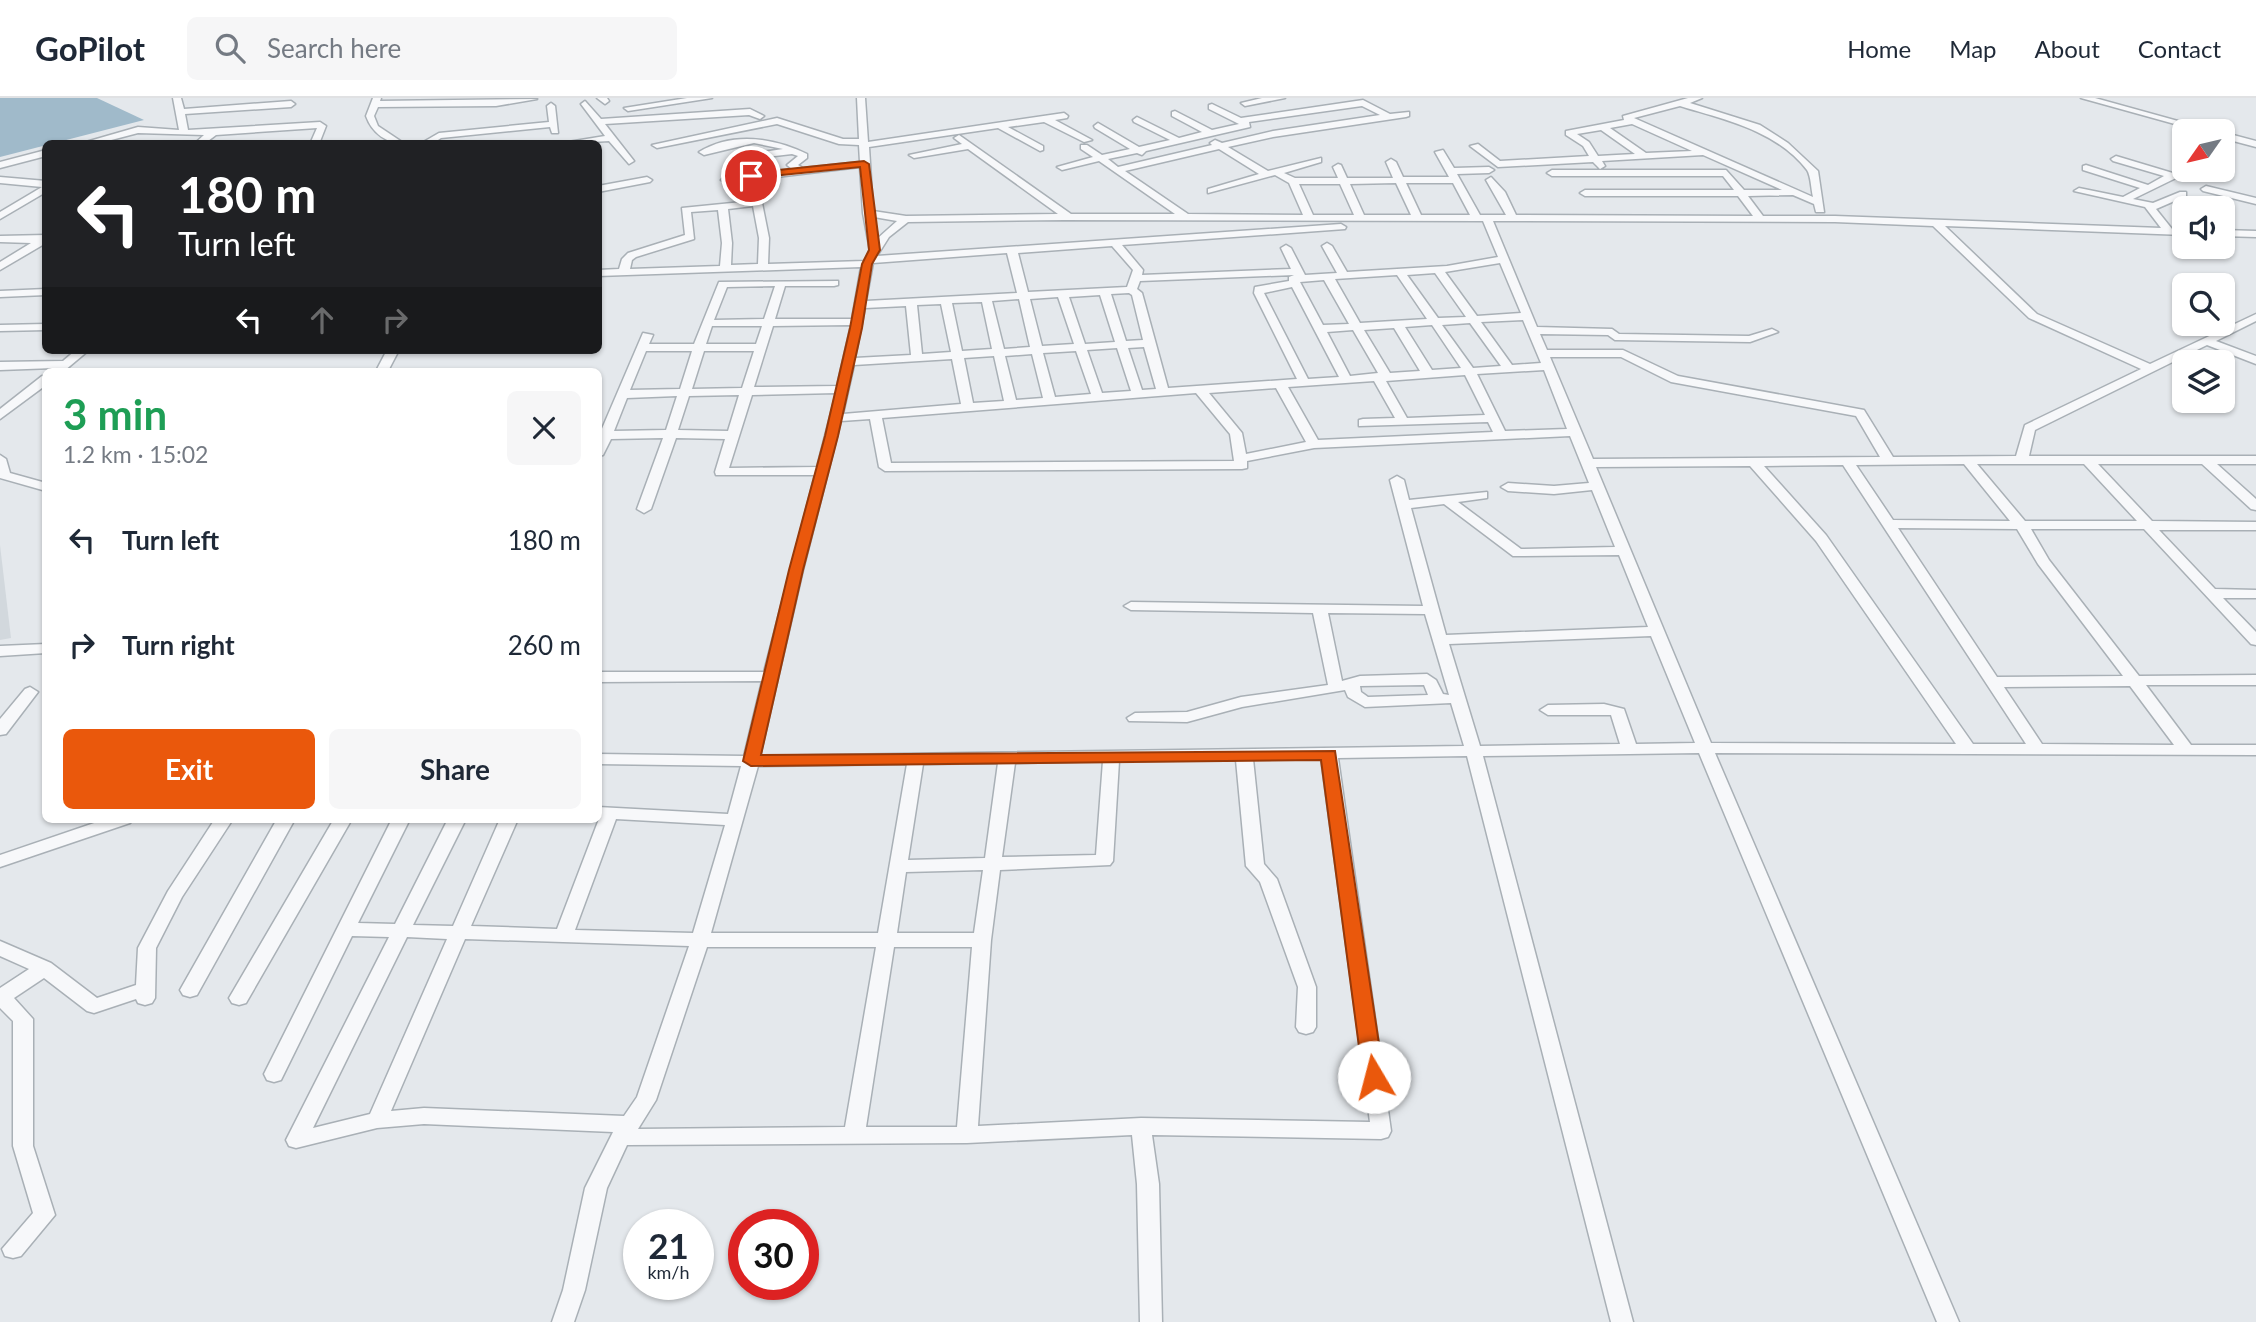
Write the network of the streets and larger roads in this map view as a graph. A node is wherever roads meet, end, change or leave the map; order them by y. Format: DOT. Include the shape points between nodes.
graph roads {
  1 [pos="177,98"];
  2 [pos="533,98"];
  3 [pos="708,98"];
  4 [pos="861,98"];
  5 [pos="1281,98"];
  6 [pos="1303,98"];
  7 [pos="1666,98"];
  8 [pos="1698,98"];
  9 [pos="2085,98"];
  10 [pos="376,101"];
  11 [pos="1245,103"];
  12 [pos="1683,103"];
  13 [pos="291,104"];
  14 [pos="585,104"];
  15 [pos="551,106"];
  16 [pos="1212,107"];
  17 [pos="528,108"];
  18 [pos="628,108"];
  19 [pos="1319,110"];
  20 [pos="180,112"];
  21 [pos="1175,114"];
  22 [pos="1406,114"];
  23 [pos="760,116"];
  24 [pos="1064,116"];
  25 [pos="1388,117"];
  26 [pos="1046,119"];
  27 [pos="1137,120"];
  28 [pos="1240,121"];
  29 [pos="1634,121"];
  30 [pos="2172,121"];
  31 [pos="599,122"];
  32 [pos="782,123"];
  33 [pos="552,124"];
  34 [pos="1341,124"];
  35 [pos="1098,126"];
  36 [pos="1002,127"];
  37 [pos="1603,127"];
  38 [pos="214,132"];
  39 [pos="749,132"];
  40 [pos="183,133"];
  41 [pos="681,134"];
  42 [pos="1207,135"];
  43 [pos="611,138"];
  44 [pos="958,138"];
  45 [pos="2235,138"];
  46 [pos="99,140"];
  47 [pos="203,140"];
  48 [pos="316,140"];
  49 [pos="395,140"];
  50 [pos="431,140"];
  51 [pos="558,140"];
  52 [pos="594,140"];
  53 [pos="1179,141"];
  54 [pos="863,143"];
  55 [pos="778,144"];
  56 [pos="2256,144"];
  57 [pos="657,145"];
  58 [pos="969,146"];
  59 [pos="1220,146"];
  60 [pos="1475,146"];
  61 [pos="1040,148"];
  62 [pos="793,150"];
  63 [pos="1139,150"];
  64 [pos="704,152"];
  65 [pos="1440,152"];
  66 [pos="1705,153"];
  67 [pos="42,154"];
  68 [pos="914,155"];
  69 [pos="1644,156"];
  70 [pos="1596,158"];
  71 [pos="1100,159"];
  72 [pos="2116,159"];
  73 [pos="629,160"];
  74 [pos="1318,160"];
  75 [pos="1156,161"];
  76 [pos="13,162"];
  77 [pos="1391,162"];
  78 [pos="42,164"];
  79 [pos="864,164"];
  80 [pos="0,165"];
  81 [pos="1062,167"];
  82 [pos="1338,167"];
  83 [pos="2086,168"];
  84 [pos="799,170"];
  85 [pos="1116,170"];
  86 [pos="1632,172"];
  87 [pos="1271,173"];
  88 [pos="1552,173"];
  89 [pos="1604,173"];
  90 [pos="1452,175"];
  91 [pos="0,180"];
  92 [pos="602,180"];
  93 [pos="726,180"];
  94 [pos="1343,180"];
  95 [pos="1399,180"];
  96 [pos="1293,181"];
  97 [pos="42,185"];
  98 [pos="602,188"];
  99 [pos="754,188"];
  100 [pos="2149,188"];
  101 [pos="42,189"];
  102 [pos="2206,189"];
  103 [pos="1211,191"];
  104 [pos="2079,191"];
  105 [pos="1585,193"];
  106 [pos="1796,193"];
  107 [pos="1740,194"];
  108 [pos="2183,194"];
  109 [pos="2126,199"];
  110 [pos="2256,201"];
  111 [pos="23,202"];
  112 [pos="757,203"];
  113 [pos="1819,203"];
  114 [pos="42,204"];
  115 [pos="1624,205"];
  116 [pos="1651,205"];
  117 [pos="2153,206"];
  118 [pos="723,207"];
  119 [pos="2,213"];
  120 [pos="868,213"];
  121 [pos="1069,216"];
  122 [pos="1185,217"];
  123 [pos="1308,218"];
  124 [pos="1360,218"];
  125 [pos="1417,218"];
  126 [pos="1512,218"];
  127 [pos="906,219"];
  128 [pos="1760,219"];
  129 [pos="1821,219"];
  130 [pos="1485,221"];
  131 [pos="1936,223"];
  132 [pos="2169,231"];
  133 [pos="2172,231"];
  134 [pos="2235,233"];
  135 [pos="2256,234"];
  136 [pos="0,239"];
  137 [pos="42,242"];
  138 [pos="1114,242"];
  139 [pos="42,243"];
  140 [pos="1327,246"];
  141 [pos="1286,248"];
  142 [pos="1012,251"];
  143 [pos="870,258"];
  144 [pos="1504,259"];
  145 [pos="0,267"];
  146 [pos="763,268"];
  147 [pos="725,269"];
  148 [pos="1438,270"];
  149 [pos="624,272"];
  150 [pos="1400,272"];
  151 [pos="602,273"];
  152 [pos="1344,276"];
  153 [pos="1328,277"];
  154 [pos="1137,278"];
  155 [pos="1298,278"];
  156 [pos="781,283"];
  157 [pos="834,283"];
  158 [pos="1104,290"];
  159 [pos="1131,290"];
  160 [pos="40,292"];
  161 [pos="1062,293"];
  162 [pos="0,294"];
  163 [pos="1022,295"];
  164 [pos="986,297"];
  165 [pos="946,300"];
  166 [pos="911,302"];
  167 [pos="860,305"];
  168 [pos="1529,316"];
  169 [pos="2256,317"];
  170 [pos="1474,319"];
  171 [pos="768,322"];
  172 [pos="857,322"];
  173 [pos="1436,322"];
  174 [pos="707,323"];
  175 [pos="1396,324"];
  176 [pos="42,327"];
  177 [pos="1357,327"];
  178 [pos="0,328"];
  179 [pos="1319,329"];
  180 [pos="1535,330"];
  181 [pos="1772,332"];
  182 [pos="647,335"];
  183 [pos="2206,341"];
  184 [pos="1149,343"];
  185 [pos="1122,345"];
  186 [pos="761,347"];
  187 [pos="642,348"];
  188 [pos="699,348"];
  189 [pos="1081,348"];
  190 [pos="1037,350"];
  191 [pos="999,353"];
  192 [pos="78,354"];
  193 [pos="957,355"];
  194 [pos="918,358"];
  195 [pos="2256,359"];
  196 [pos="1547,360"];
  197 [pos="848,362"];
  198 [pos="0,366"];
  199 [pos="61,368"];
  200 [pos="2149,368"];
  201 [pos="1509,369"];
  202 [pos="1469,371"];
  203 [pos="1428,374"];
  204 [pos="1382,377"];
  205 [pos="1346,379"];
  206 [pos="42,382"];
  207 [pos="1304,382"];
  208 [pos="1280,384"];
  209 [pos="842,389"];
  210 [pos="1200,390"];
  211 [pos="747,391"];
  212 [pos="1163,392"];
  213 [pos="684,393"];
  214 [pos="623,394"];
  215 [pos="22,395"];
  216 [pos="1138,395"];
  217 [pos="0,396"];
  218 [pos="1098,398"];
  219 [pos="1050,401"];
  220 [pos="1011,405"];
  221 [pos="968,408"];
  222 [pos="0,415"];
  223 [pos="875,415"];
  224 [pos="836,418"];
  225 [pos="1493,418"];
  226 [pos="1403,422"];
  227 [pos="1363,423"];
  228 [pos="1576,432"];
  229 [pos="671,434"];
  230 [pos="607,435"];
  231 [pos="733,435"];
  232 [pos="1501,435"];
  233 [pos="602,444"];
  234 [pos="1314,444"];
  235 [pos="0,459"];
  236 [pos="1240,459"];
  237 [pos="1888,460"];
  238 [pos="1967,460"];
  239 [pos="2022,460"];
  240 [pos="2087,460"];
  241 [pos="2205,460"];
  242 [pos="2256,460"];
  243 [pos="1754,461"];
  244 [pos="1847,461"];
  245 [pos="1589,463"];
  246 [pos="822,471"];
  247 [pos="1397,480"];
  248 [pos="42,486"];
  249 [pos="1598,486"];
  250 [pos="1508,487"];
  251 [pos="1482,495"];
  252 [pos="1447,499"];
  253 [pos="1404,505"];
  254 [pos="2256,506"];
  255 [pos="644,509"];
  256 [pos="1889,524"];
  257 [pos="2022,526"];
  258 [pos="2256,526"];
  259 [pos="2150,527"];
  260 [pos="1625,551"];
  261 [pos="2212,593"];
  262 [pos="2256,594"];
  263 [pos="1131,606"];
  264 [pos="1320,608"];
  265 [pos="1430,610"];
  266 [pos="1657,631"];
  267 [pos="1440,640"];
  268 [pos="2256,641"];
  269 [pos="42,648"];
  270 [pos="0,652"];
  271 [pos="602,677"];
  272 [pos="771,677"];
  273 [pos="2256,680"];
  274 [pos="1993,682"];
  275 [pos="2136,682"];
  276 [pos="1344,686"];
  277 [pos="30,692"];
  278 [pos="1437,699"];
  279 [pos="1458,699"];
  280 [pos="1548,709"];
  281 [pos="1135,718"];
  282 [pos="0,730"];
  283 [pos="1704,748"];
  284 [pos="1968,749"];
  285 [pos="2037,749"];
  286 [pos="2186,749"];
  287 [pos="1630,750"];
  288 [pos="2256,750"];
  289 [pos="1474,753"];
  290 [pos="1244,755"];
  291 [pos="1329,755"];
  292 [pos="1111,757"];
  293 [pos="1007,758"];
  294 [pos="916,759"];
  295 [pos="602,760"];
  296 [pos="751,761"];
  297 [pos="604,813"];
  298 [pos="734,820"];
  299 [pos="112,823"];
  300 [pos="221,823"];
  301 [pos="284,823"];
  302 [pos="341,823"];
  303 [pos="399,823"];
  304 [pos="455,823"];
  305 [pos="507,823"];
  306 [pos="601,823"];
  307 [pos="0,861"];
  308 [pos="992,864"];
  309 [pos="898,866"];
  310 [pos="346,929"];
  311 [pos="401,932"];
  312 [pos="459,934"];
  313 [pos="563,937"];
  314 [pos="700,940"];
  315 [pos="886,940"];
  316 [pos="982,940"];
  317 [pos="0,948"];
  318 [pos="44,968"];
  319 [pos="190,990"];
  320 [pos="1,997"];
  321 [pos="239,998"];
  322 [pos="1306,1027"];
  323 [pos="274,1074"];
  324 [pos="377,1120"];
  325 [pos="1141,1126"];
  326 [pos="625,1130"];
  327 [pos="967,1135"];
  328 [pos="853,1136"];
  329 [pos="12,1243"];
  330 [pos="563,1322"];
  331 [pos="1151,1322"];
  332 [pos="1622,1322"];
  333 [pos="1948,1322"];
  1 -- 20 [label="street"];
  2 -- 10 [label="street" via="496,103"];
  2 -- 17 [label="street"];
  3 -- 18 [label="street"];
  4 -- 54 [label="street"];
  5 -- 11 [label="street"];
  6 -- 19 [label="street"];
  7 -- 12 [label="street"];
  8 -- 12 [label="street"];
  9 -- 30 [label="street"];
  10 -- 49 [label="street" via="370,116 374,127"];
  12 -- 29 [label="street" via="1627,116"];
  12 -- 113 [label="street" via="1756,127 1785,145 1813,171"];
  13 -- 20 [label="street"];
  14 -- 31 [label="street"];
  15 -- 33 [label="street"];
  16 -- 28 [label="street"];
  19 -- 25 [label="street" via="1363,103"];
  19 -- 28 [label="street"];
  19 -- 34 [label="street"];
  20 -- 40 [label="street"];
  21 -- 42 [label="street"];
  22 -- 25 [label="street"];
  23 -- 31 [label="street" via="750,112"];
  23 -- 32 [label="street"];
  23 -- 41 [label="street"];
  24 -- 26 [label="street"];
  25 -- 34 [label="street"];
  26 -- 36 [label="street"];
  26 -- 71 [label="street"];
  27 -- 53 [label="street"];
  28 -- 42 [label="street" via="1247,125"];
  29 -- 37 [label="street"];
  29 -- 66 [label="street"];
  31 -- 43 [label="street"];
  32 -- 39 [label="street"];
  32 -- 54 [label="street" via="842,142"];
  32 -- 57 [label="street"];
  33 -- 50 [label="street" via="439,135"];
  33 -- 51 [label="street"];
  34 -- 59 [label="street"];
  35 -- 63 [label="street"];
  36 -- 54 [label="street"];
  36 -- 61 [label="street"];
  37 -- 69 [label="street"];
  37 -- 70 [label="street" via="1569,133"];
  38 -- 40 [label="street"];
  38 -- 47 [label="street"];
  38 -- 48 [label="street" via="320,125"];
  40 -- 46 [label="street" via="138,130"];
  42 -- 53 [label="street"];
  42 -- 59 [label="street"];
  43 -- 52 [label="street"];
  43 -- 73 [label="street"];
  44 -- 58 [label="street"];
  45 -- 56 [label="street"];
  53 -- 63 [label="street"];
  54 -- 79 [label="street"];
  55 -- 62 [label="street"];
  55 -- 62 [label="street" via="739,155"];
  55 -- 64 [label="street" via="759,138"];
  58 -- 68 [label="street"];
  58 -- 121 [label="street"];
  59 -- 75 [label="street"];
  59 -- 87 [label="street"];
  60 -- 70 [label="street" via="1498,164"];
  62 -- 84 [label="street" via="804,156 792,165"];
  63 -- 71 [label="street"];
  63 -- 75 [label="street"];
  65 -- 90 [label="street"];
  66 -- 69 [label="street"];
  66 -- 106 [label="street"];
  67 -- 76 [label="street"];
  69 -- 70 [label="street"];
  70 -- 89 [label="street"];
  71 -- 81 [label="street"];
  71 -- 85 [label="street"];
  72 -- 100 [label="street" via="2173,176"];
  74 -- 87 [label="street"];
  75 -- 85 [label="street"];
  76 -- 78 [label="street"];
  76 -- 80 [label="street"];
  77 -- 95 [label="street"];
  79 -- 84 [label="street"];
  79 -- 120 [label="street"];
  82 -- 94 [label="street"];
  83 -- 100 [label="street"];
  84 -- 93 [label="street"];
  85 -- 122 [label="street"];
  86 -- 89 [label="street"];
  86 -- 107 [label="street" via="1726,173"];
  86 -- 116 [label="street"];
  87 -- 96 [label="street"];
  87 -- 103 [label="street"];
  88 -- 89 [label="street"];
  89 -- 115 [label="street"];
  90 -- 95 [label="street"];
  90 -- 126 [label="street" via="1490,175"];
  90 -- 130 [label="street"];
  91 -- 97 [label="street"];
  92 -- 98 [label="street" via="643,177"];
  94 -- 95 [label="street"];
  94 -- 96 [label="street"];
  94 -- 124 [label="street"];
  95 -- 125 [label="street"];
  96 -- 123 [label="street"];
  99 -- 112 [label="street"];
  100 -- 109 [label="street"];
  101 -- 111 [label="street"];
  102 -- 110 [label="street"];
  104 -- 109 [label="street"];
  105 -- 115 [label="street"];
  106 -- 107 [label="street"];
  106 -- 113 [label="street"];
  107 -- 116 [label="street"];
  107 -- 128 [label="street"];
  108 -- 117 [label="street"];
  109 -- 117 [label="street"];
  111 -- 114 [label="street"];
  111 -- 119 [label="street"];
  112 -- 118 [label="street"];
  112 -- 146 [label="street" via="764,238"];
  113 -- 129 [label="street"];
  115 -- 116 [label="street"];
  115 -- 116 [label="street"];
  115 -- 126 [label="street"];
  116 -- 128 [label="street"];
  117 -- 132 [label="street" via="2150,208"];
  118 -- 147 [label="street"];
  118 -- 149 [label="street" via="684,211 690,237 632,255"];
  120 -- 127 [label="street"];
  120 -- 143 [label="street"];
  121 -- 122 [label="street"];
  121 -- 127 [label="street"];
  122 -- 123 [label="street"];
  123 -- 124 [label="street"];
  124 -- 125 [label="street"];
  125 -- 130 [label="street"];
  126 -- 130 [label="street"];
  127 -- 143 [label="street" via="885,235"];
  128 -- 129 [label="street"];
  129 -- 131 [label="street"];
  130 -- 138 [label="street"];
  130 -- 144 [label="street"];
  131 -- 132 [label="street"];
  131 -- 200 [label="street" via="2033,316"];
  132 -- 133 [label="street"];
  134 -- 135 [label="street"];
  136 -- 137 [label="street"];
  138 -- 142 [label="street"];
  138 -- 154 [label="street" via="1135,264"];
  139 -- 145 [label="street"];
  140 -- 152 [label="street"];
  141 -- 155 [label="street"];
  142 -- 143 [label="street"];
  142 -- 163 [label="street"];
  143 -- 146 [label="street"];
  143 -- 167 [label="street"];
  144 -- 148 [label="street"];
  144 -- 168 [label="street"];
  146 -- 147 [label="street"];
  147 -- 149 [label="street"];
  148 -- 150 [label="street"];
  148 -- 170 [label="street"];
  149 -- 151 [label="street"];
  150 -- 152 [label="street"];
  150 -- 173 [label="street"];
  152 -- 153 [label="street"];
  153 -- 155 [label="street"];
  153 -- 177 [label="street"];
  154 -- 155 [label="street"];
  154 -- 159 [label="street"];
  155 -- 179 [label="street"];
  155 -- 207 [label="street" via="1259,289"];
  156 -- 157 [label="street"];
  156 -- 171 [label="street"];
  156 -- 174 [label="street" via="723,284"];
  158 -- 159 [label="street"];
  158 -- 161 [label="street"];
  158 -- 185 [label="street"];
  159 -- 184 [label="street" via="1137,293"];
  160 -- 162 [label="street"];
  161 -- 163 [label="street"];
  161 -- 189 [label="street"];
  163 -- 164 [label="street"];
  163 -- 190 [label="street"];
  164 -- 165 [label="street"];
  164 -- 191 [label="street"];
  165 -- 166 [label="street"];
  165 -- 193 [label="street"];
  166 -- 167 [label="street"];
  166 -- 194 [label="street"];
  167 -- 172 [label="street"];
  168 -- 170 [label="street"];
  168 -- 180 [label="street"];
  169 -- 183 [label="street"];
  170 -- 173 [label="street"];
  170 -- 201 [label="street"];
  171 -- 172 [label="street"];
  171 -- 174 [label="street"];
  171 -- 186 [label="street"];
  172 -- 197 [label="street"];
  173 -- 175 [label="street"];
  173 -- 202 [label="street"];
  174 -- 188 [label="street"];
  175 -- 177 [label="street"];
  175 -- 203 [label="street"];
  176 -- 178 [label="street"];
  177 -- 179 [label="street"];
  177 -- 204 [label="street"];
  179 -- 205 [label="street"];
  180 -- 181 [label="street" via="1612,332 1615,337 1750,339"];
  180 -- 196 [label="street"];
  182 -- 187 [label="street"];
  183 -- 195 [label="street"];
  183 -- 200 [label="street"];
  184 -- 185 [label="street"];
  184 -- 212 [label="street"];
  185 -- 189 [label="street"];
  185 -- 216 [label="street"];
  186 -- 188 [label="street"];
  186 -- 211 [label="street"];
  187 -- 188 [label="street"];
  187 -- 214 [label="street"];
  188 -- 213 [label="street"];
  189 -- 190 [label="street"];
  189 -- 218 [label="street"];
  190 -- 191 [label="street"];
  190 -- 219 [label="street"];
  191 -- 193 [label="street"];
  191 -- 220 [label="street"];
  192 -- 199 [label="street"];
  193 -- 194 [label="street"];
  193 -- 221 [label="street"];
  194 -- 197 [label="street"];
  196 -- 201 [label="street"];
  196 -- 228 [label="street"];
  196 -- 237 [label="street" via="1623,353 1675,379 1860,413"];
  197 -- 209 [label="street"];
  198 -- 199 [label="street"];
  200 -- 239 [label="street" via="2029,428"];
  201 -- 202 [label="street"];
  202 -- 203 [label="street"];
  202 -- 225 [label="street"];
  203 -- 204 [label="street"];
  204 -- 205 [label="street"];
  204 -- 226 [label="street"];
  205 -- 207 [label="street"];
  206 -- 215 [label="street"];
  207 -- 208 [label="street"];
  208 -- 210 [label="street"];
  208 -- 234 [label="street"];
  209 -- 211 [label="street"];
  209 -- 224 [label="street"];
  210 -- 212 [label="street"];
  210 -- 236 [label="street" via="1236,433"];
  211 -- 213 [label="street"];
  211 -- 231 [label="street"];
  212 -- 216 [label="street"];
  213 -- 214 [label="street"];
  213 -- 229 [label="street"];
  214 -- 230 [label="street"];
  215 -- 217 [label="street"];
  215 -- 222 [label="street"];
  216 -- 218 [label="street"];
  218 -- 219 [label="street"];
  219 -- 220 [label="street"];
  220 -- 221 [label="street"];
  221 -- 223 [label="street"];
  223 -- 224 [label="street"];
  223 -- 236 [label="street" via="885,467 1242,465"];
  224 -- 246 [label="street"];
  225 -- 226 [label="street"];
  225 -- 232 [label="street"];
  226 -- 227 [label="street"];
  228 -- 232 [label="street"];
  228 -- 245 [label="street"];
  229 -- 230 [label="street"];
  229 -- 231 [label="street"];
  229 -- 255 [label="street"];
  230 -- 233 [label="street"];
  231 -- 246 [label="street" via="721,472"];
  232 -- 234 [label="street"];
  234 -- 236 [label="street"];
  235 -- 248 [label="street" via="4,475"];
  237 -- 238 [label="street"];
  237 -- 244 [label="street"];
  238 -- 239 [label="street"];
  238 -- 257 [label="street"];
  239 -- 240 [label="street"];
  240 -- 241 [label="street"];
  240 -- 259 [label="street"];
  241 -- 242 [label="street"];
  241 -- 254 [label="street"];
  243 -- 244 [label="street"];
  243 -- 245 [label="street"];
  243 -- 284 [label="street" via="1821,538"];
  244 -- 256 [label="street"];
  245 -- 249 [label="street"];
  246 -- 272 [label="street"];
  247 -- 253 [label="street"];
  249 -- 250 [label="street"];
  249 -- 260 [label="street"];
  251 -- 252 [label="street"];
  252 -- 253 [label="street"];
  252 -- 260 [label="street" via="1518,553"];
  253 -- 265 [label="street"];
  256 -- 257 [label="street"];
  256 -- 274 [label="street"];
  257 -- 259 [label="street"];
  257 -- 275 [label="street" via="2043,561"];
  258 -- 259 [label="street"];
  259 -- 261 [label="street"];
  260 -- 266 [label="street"];
  261 -- 262 [label="street"];
  261 -- 268 [label="street"];
  263 -- 264 [label="street"];
  264 -- 265 [label="street"];
  264 -- 276 [label="street"];
  265 -- 267 [label="street"];
  266 -- 267 [label="street"];
  266 -- 283 [label="street"];
  267 -- 279 [label="street"];
  269 -- 270 [label="street"];
  271 -- 272 [label="street"];
  272 -- 296 [label="street"];
  273 -- 275 [label="street"];
  274 -- 275 [label="street"];
  274 -- 285 [label="street"];
  275 -- 286 [label="street"];
  276 -- 278 [label="street" via="1365,702"];
  276 -- 278 [label="street" via="1423,678 1431,683"];
  276 -- 281 [label="street" via="1268,696 1187,717"];
  277 -- 282 [label="street"];
  278 -- 279 [label="street"];
  279 -- 289 [label="street"];
  280 -- 287 [label="street" via="1618,712"];
  283 -- 284 [label="street"];
  283 -- 287 [label="street"];
  283 -- 333 [label="street"];
  284 -- 285 [label="street"];
  285 -- 286 [label="street"];
  286 -- 288 [label="street"];
  287 -- 289 [label="street"];
  289 -- 291 [label="street"];
  289 -- 332 [label="street"];
  290 -- 291 [label="street"];
  290 -- 292 [label="street"];
  290 -- 322 [label="street" via="1255,866 1268,879 1307,987"];
  291 -- 325 [label="street" via="1381,1131"];
  292 -- 293 [label="street"];
  292 -- 308 [label="street" via="1104,861"];
  293 -- 294 [label="street"];
  293 -- 308 [label="street"];
  294 -- 296 [label="street"];
  294 -- 309 [label="street"];
  295 -- 296 [label="street"];
  296 -- 298 [label="street"];
  297 -- 298 [label="street"];
  298 -- 314 [label="street"];
  299 -- 307 [label="street"];
  300 -- 318 [label="street" via="174,895 147,948 145,994 94,1006"];
  301 -- 319 [label="street"];
  302 -- 321 [label="street"];
  303 -- 310 [label="street"];
  304 -- 311 [label="street"];
  305 -- 312 [label="street"];
  306 -- 313 [label="street"];
  308 -- 309 [label="street"];
  308 -- 316 [label="street"];
  309 -- 315 [label="street"];
  310 -- 311 [label="street"];
  310 -- 323 [label="street"];
  311 -- 312 [label="street"];
  311 -- 324 [label="street" via="296,1140"];
  312 -- 313 [label="street"];
  312 -- 324 [label="street"];
  313 -- 314 [label="street"];
  314 -- 315 [label="street"];
  314 -- 326 [label="street" via="646,1100"];
  315 -- 316 [label="street"];
  315 -- 328 [label="street"];
  316 -- 327 [label="street"];
  317 -- 318 [label="street"];
  318 -- 320 [label="street"];
  320 -- 329 [label="street" via="23,1018 23,1146 44,1215"];
  324 -- 326 [label="street" via="424,1116"];
  325 -- 327 [label="street"];
  325 -- 331 [label="street" via="1148,1184"];
  326 -- 328 [label="street"];
  326 -- 330 [label="street" via="596,1188"];
  327 -- 328 [label="street"];
}
